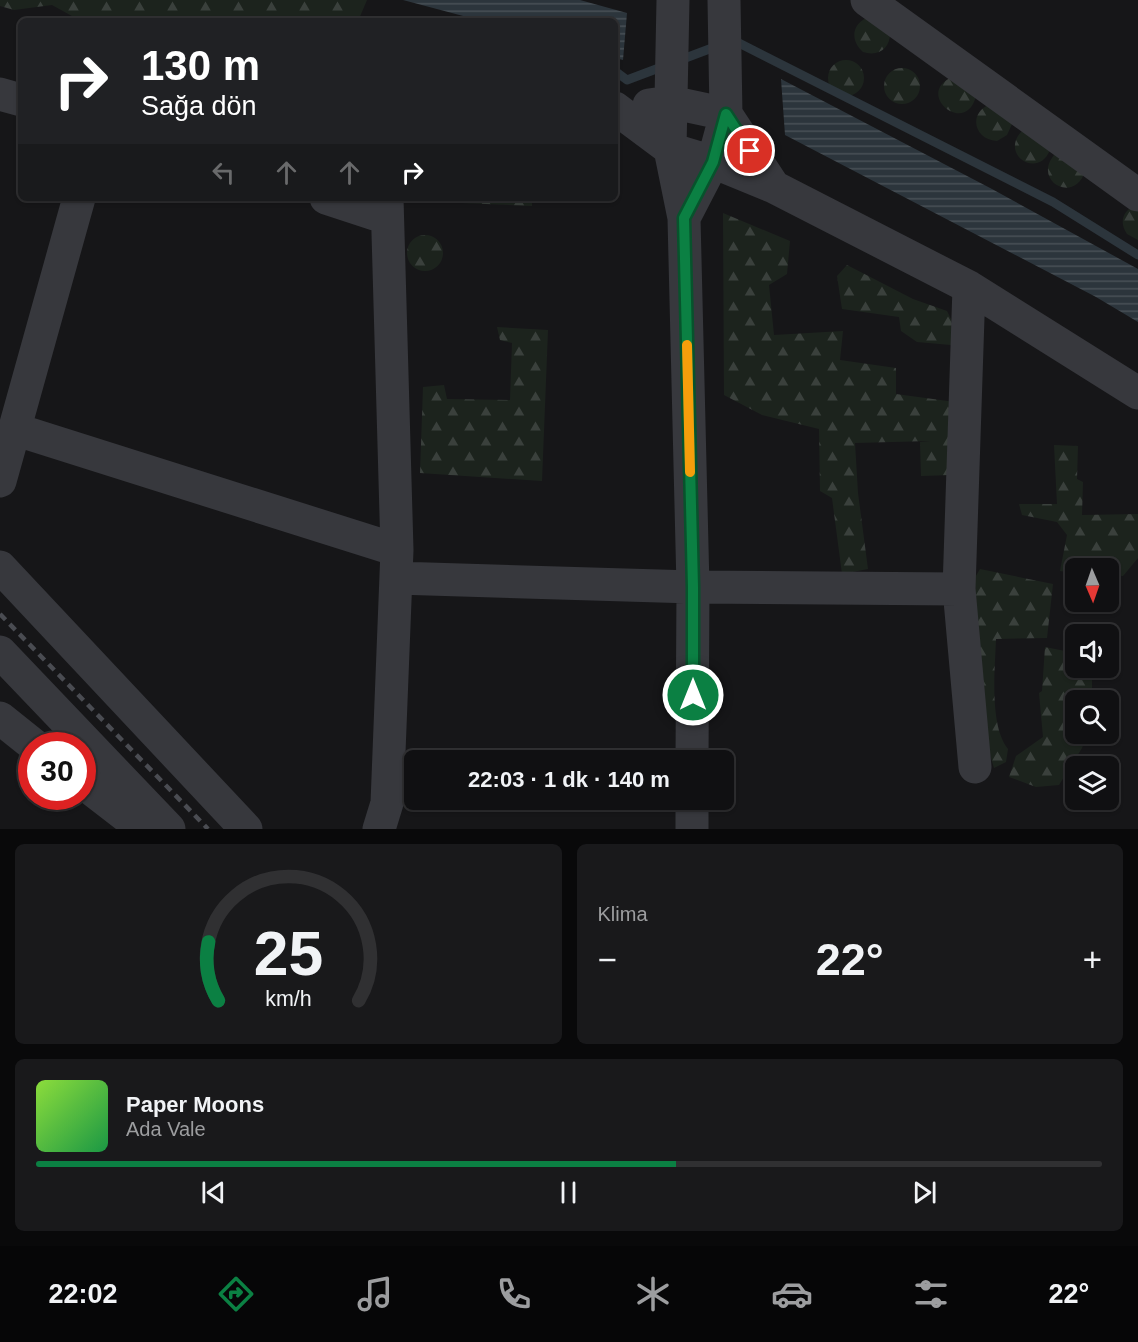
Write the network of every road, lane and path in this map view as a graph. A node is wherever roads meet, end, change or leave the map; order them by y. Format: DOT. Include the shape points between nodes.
graph roads {
  1 [pos="724,0"];
  2 [pos="867,0"];
  3 [pos="673,10"];
  4 [pos="0,94"];
  5 [pos="18,99"];
  6 [pos="670,102"];
  7 [pos="618,108"];
  8 [pos="618,110"];
  9 [pos="726,114"];
  10 [pos="670,149"];
  11 [pos="713,162"];
  12 [pos="774,187"];
  13 [pos="1138,195"];
  14 [pos="78,201"];
  15 [pos="344,201"];
  16 [pos="387,208"];
  17 [pos="684,218"];
  18 [pos="969,287"];
  19 [pos="1138,393"];
  20 [pos="14,429"];
  21 [pos="0,481"];
  22 [pos="396,564"];
  23 [pos="0,567"];
  24 [pos="693,587"];
  25 [pos="959,589"];
  26 [pos="0,652"];
  27 [pos="0,718"];
  28 [pos="18,732"];
  29 [pos="692,750"];
  30 [pos="975,767"];
  31 [pos="96,793"];
  32 [pos="692,810"];
  33 [pos="143,829"];
  34 [pos="169,829"];
  35 [pos="246,829"];
  36 [pos="379,829"];
  37 [pos="692,829"];
  1 -- 9 [label="street"];
  2 -- 13 [label="street"];
  3 -- 6 [label="street"];
  4 -- 5 [label="street"];
  6 -- 7 [label="street"];
  6 -- 9 [label="street"];
  6 -- 10 [label="street"];
  8 -- 10 [label="street"];
  9 -- 11 [label="street"];
  9 -- 12 [label="street"];
  10 -- 11 [label="street"];
  10 -- 17 [label="street"];
  11 -- 12 [label="street"];
  11 -- 17 [label="street"];
  12 -- 18 [label="street"];
  14 -- 20 [label="street"];
  15 -- 16 [label="street"];
  16 -- 22 [label="street"];
  17 -- 24 [label="street"];
  18 -- 19 [label="street"];
  18 -- 25 [label="street"];
  20 -- 21 [label="street"];
  20 -- 22 [label="street"];
  22 -- 24 [label="street"];
  22 -- 36 [label="street" via="387,803"];
  23 -- 35 [label="street"];
  24 -- 25 [label="street"];
  24 -- 29 [label="street"];
  25 -- 30 [label="street"];
  26 -- 34 [label="street"];
  27 -- 28 [label="street"];
  31 -- 33 [label="street"];
  32 -- 37 [label="street"];
}
